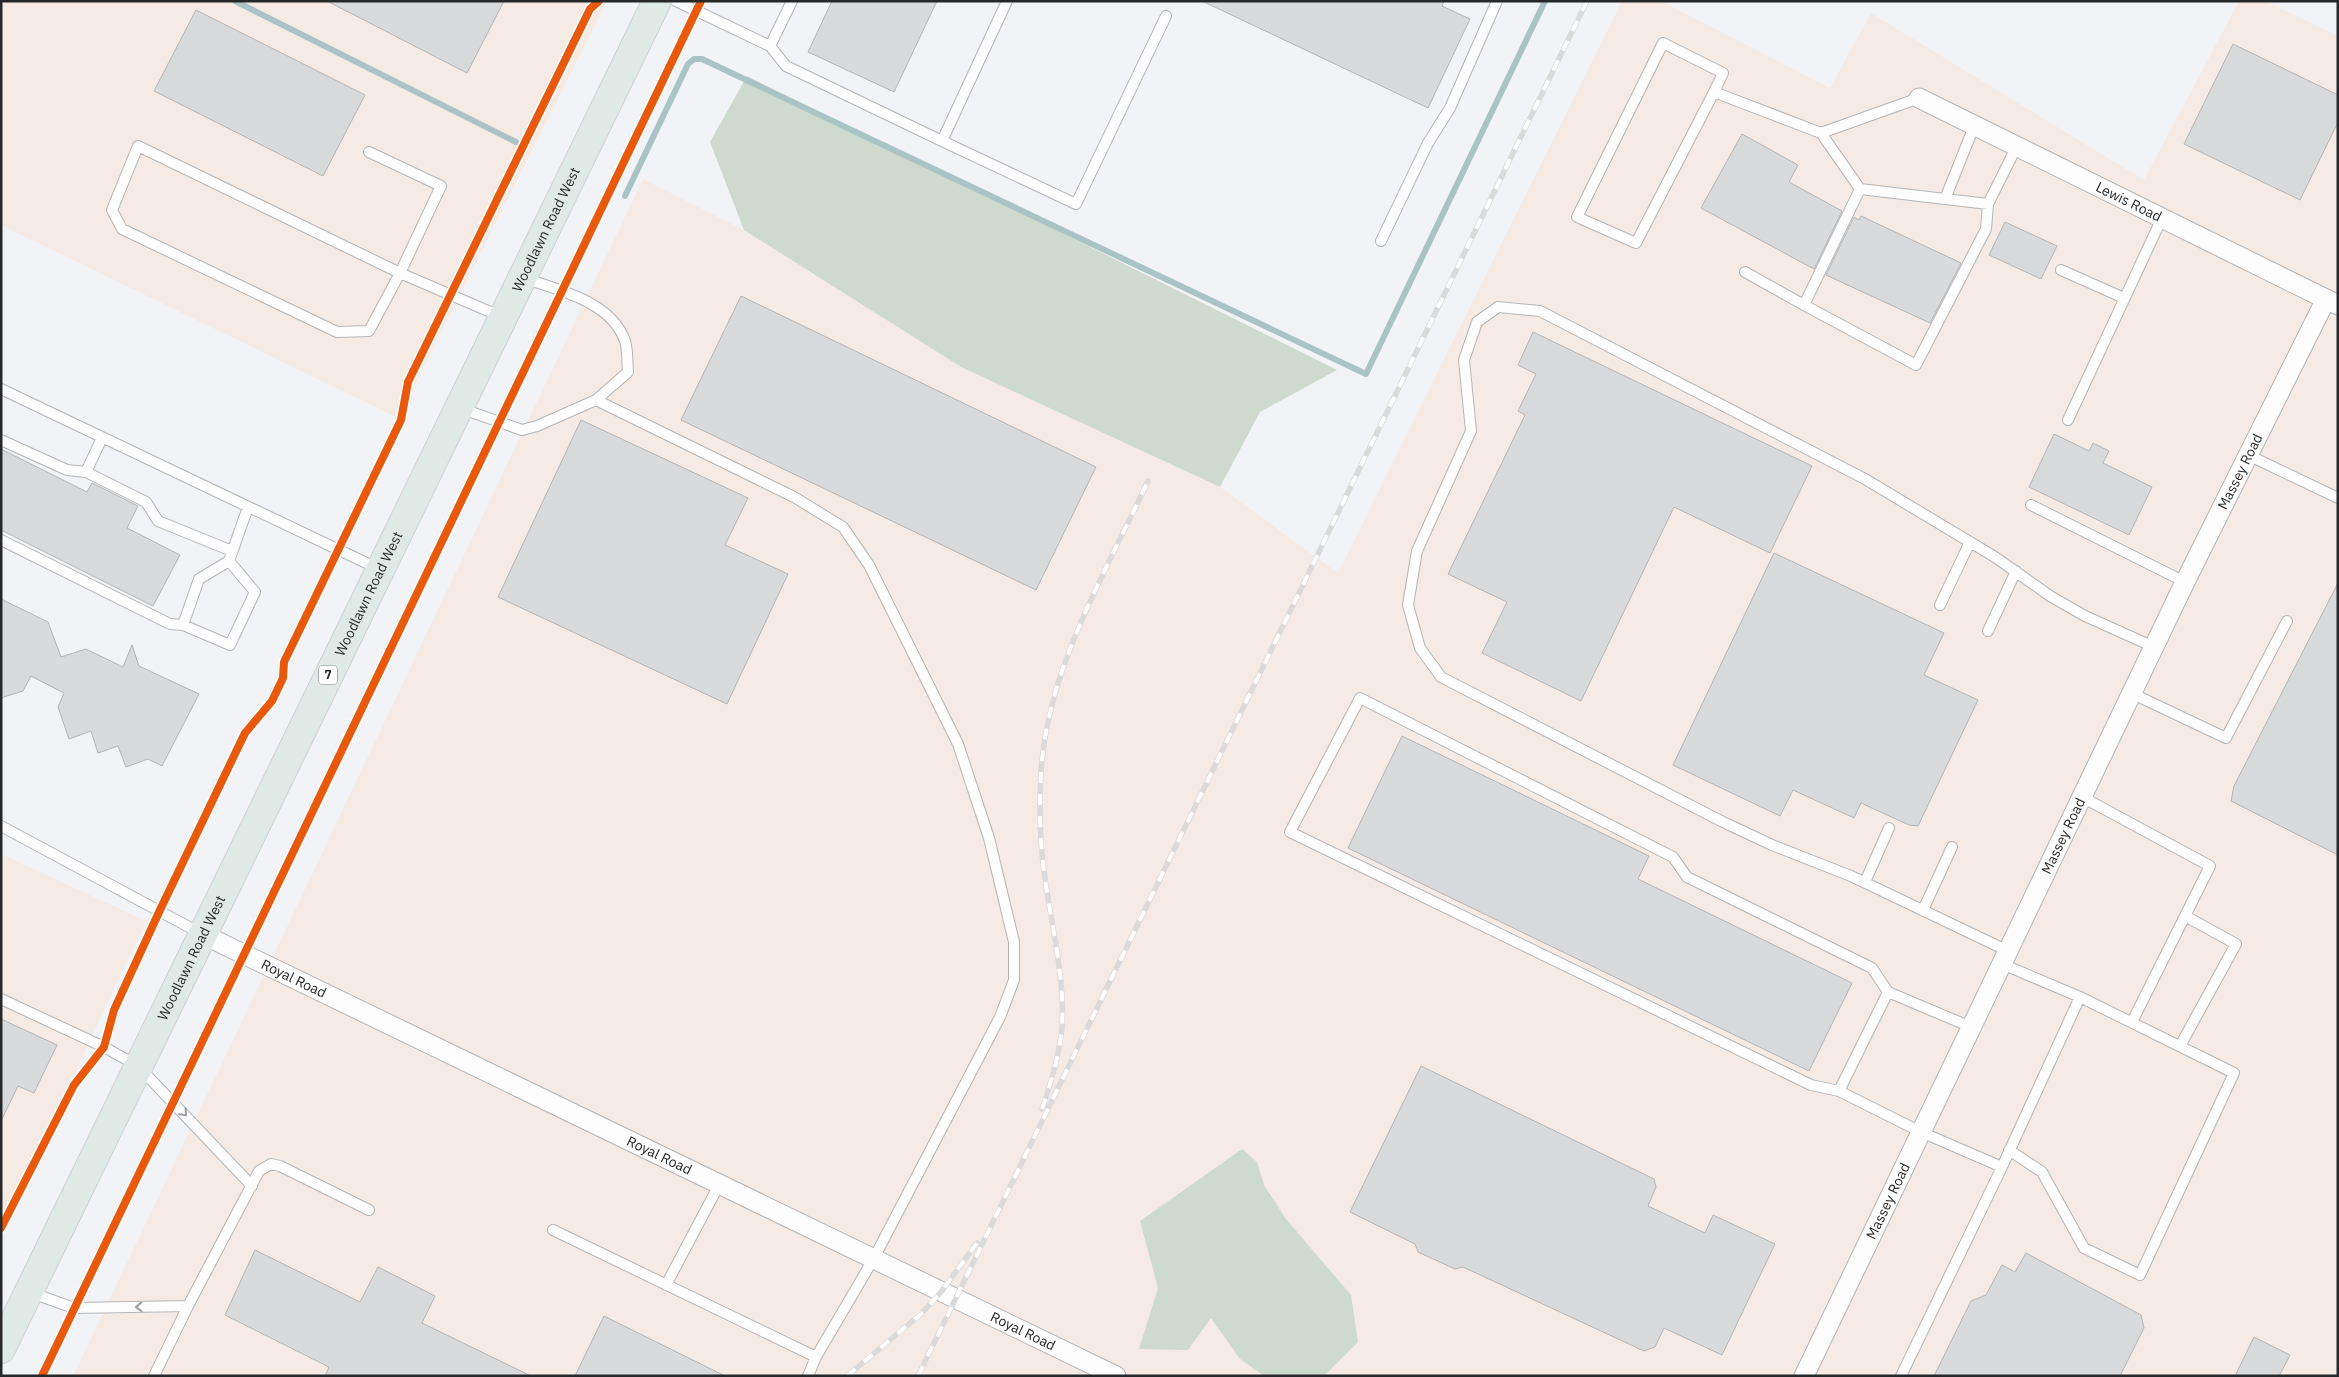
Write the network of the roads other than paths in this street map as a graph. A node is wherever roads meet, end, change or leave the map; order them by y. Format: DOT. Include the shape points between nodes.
graph roads {
  1 [pos="657,1"];
  2 [pos="676,1"];
  3 [pos="792,1"];
  4 [pos="1007,1"];
  5 [pos="1497,1"];
  6 [pos="1166,16"];
  7 [pos="770,46"];
  8 [pos="1714,92"];
  9 [pos="1919,98"];
  10 [pos="1975,124"];
  11 [pos="1821,133"];
  12 [pos="942,141"];
  13 [pos="2018,146"];
  14 [pos="368,152"];
  15 [pos="1860,189"];
  16 [pos="1945,199"];
  17 [pos="1988,204"];
  18 [pos="2162,218"];
  19 [pos="1381,241"];
  20 [pos="2061,270"];
  21 [pos="1745,272"];
  22 [pos="400,273"];
  23 [pos="522,277"];
  24 [pos="2124,298"];
  25 [pos="2332,302"];
  26 [pos="1804,305"];
  27 [pos="503,317"];
  28 [pos="1,389"];
  29 [pos="596,400"];
  30 [pos="459,407"];
  31 [pos="2068,420"];
  32 [pos="102,438"];
  33 [pos="1,440"];
  34 [pos="2248,455"];
  35 [pos="86,472"];
  36 [pos="2338,498"];
  37 [pos="2032,505"];
  38 [pos="248,507"];
  39 [pos="1,540"];
  40 [pos="1970,542"];
  41 [pos="231,556"];
  42 [pos="380,569"];
  43 [pos="2016,571"];
  44 [pos="2185,582"];
  45 [pos="1940,605"];
  46 [pos="2287,621"];
  47 [pos="183,625"];
  48 [pos="1988,631"];
  49 [pos="2154,647"];
  50 [pos="2132,693"];
  51 [pos="2082,797"];
  52 [pos="1,826"];
  53 [pos="1889,828"];
  54 [pos="1952,847"];
  55 [pos="1865,882"];
  56 [pos="1923,910"];
  57 [pos="2185,916"];
  58 [pos="202,934"];
  59 [pos="2005,957"];
  60 [pos="1888,992"];
  61 [pos="2080,997"];
  62 [pos="1,999"];
  63 [pos="2132,1022"];
  64 [pos="1971,1027"];
  65 [pos="2180,1046"];
  66 [pos="138,1066"];
  67 [pos="1839,1091"];
  68 [pos="1921,1132"];
  69 [pos="2009,1150"];
  70 [pos="2002,1167"];
  71 [pos="720,1184"];
  72 [pos="252,1186"];
  73 [pos="368,1210"];
  74 [pos="553,1230"];
  75 [pos="874,1258"];
  76 [pos="666,1285"];
  77 [pos="29,1292"];
  78 [pos="188,1306"];
  79 [pos="1,1349"];
  80 [pos="816,1357"];
  81 [pos="158,1375"];
  82 [pos="808,1376"];
  83 [pos="1116,1376"];
  84 [pos="1804,1376"];
  85 [pos="1902,1376"];
  1 -- 23 [label="main road, Woodlawn Road West / 7"];
  2 -- 7 [label="lane"];
  3 -- 7 [label="lane"];
  4 -- 12 [label="lane"];
  5 -- 19 [label="lane" via="1450,108 1428,144"];
  6 -- 12 [label="lane" via="1076,204"];
  7 -- 12 [label="lane" via="786,66"];
  8 -- 8 [label="lane" via="1636,243 1577,217 1663,43 1723,72"];
  8 -- 11 [label="lane"];
  9 -- 10 [label="street, Lewis Road"];
  9 -- 11 [label="lane"];
  10 -- 13 [label="street, Lewis Road"];
  10 -- 16 [label="lane"];
  11 -- 15 [label="lane"];
  13 -- 17 [label="lane"];
  13 -- 18 [label="street, Lewis Road"];
  14 -- 22 [label="lane" via="441,186"];
  15 -- 16 [label="lane"];
  15 -- 26 [label="lane"];
  16 -- 17 [label="lane"];
  17 -- 26 [label="lane" via="1986,230 1916,365"];
  18 -- 24 [label="lane"];
  18 -- 25 [label="street, Lewis Road"];
  20 -- 24 [label="lane"];
  21 -- 26 [label="lane"];
  22 -- 22 [label="lane" via="138,146 112,210 122,229 337,332 369,330"];
  22 -- 27 [label="lane"];
  23 -- 27 [label="main road, Woodlawn Road West / 7"];
  23 -- 29 [label="lane" via="581,299 608,314 625,341 628,372"];
  24 -- 31 [label="lane"];
  25 -- 34 [label="street, Massey Road"];
  27 -- 30 [label="main road, Woodlawn Road West / 7"];
  28 -- 32 [label="lane"];
  29 -- 30 [label="lane" via="522,430"];
  29 -- 75 [label="lane" via="794,497 843,527 868,566 958,744 989,838 1014,942 1014,980 1000,1017"];
  30 -- 42 [label="main road, Woodlawn Road West / 7"];
  32 -- 35 [label="lane"];
  32 -- 38 [label="lane"];
  33 -- 35 [label="lane" via="67,470"];
  34 -- 36 [label="lane"];
  34 -- 44 [label="street, Massey Road"];
  35 -- 41 [label="lane" via="146,502 158,521"];
  37 -- 44 [label="lane"];
  38 -- 41 [label="lane"];
  38 -- 42 [label="lane"];
  39 -- 47 [label="lane" via="170,624"];
  40 -- 43 [label="lane"];
  40 -- 45 [label="lane"];
  40 -- 55 [label="lane" via="1865,479 1540,312 1498,307 1477,322 1464,360 1471,431 1417,551 1408,605 1420,648 1441,677 1722,822"];
  41 -- 47 [label="lane" via="199,579"];
  41 -- 47 [label="lane" via="255,592 230,645"];
  42 -- 58 [label="main road, Woodlawn Road West / 7"];
  43 -- 48 [label="lane"];
  43 -- 49 [label="lane" via="2085,616"];
  44 -- 49 [label="street, Massey Road"];
  46 -- 50 [label="lane" via="2226,738"];
  49 -- 50 [label="street, Massey Road"];
  50 -- 51 [label="street, Massey Road"];
  51 -- 57 [label="lane" via="2210,866"];
  51 -- 59 [label="street, Massey Road"];
  52 -- 58 [label="lane"];
  53 -- 55 [label="lane"];
  54 -- 56 [label="lane"];
  55 -- 56 [label="lane"];
  56 -- 59 [label="lane"];
  57 -- 63 [label="lane"];
  57 -- 65 [label="lane" via="2236,944"];
  58 -- 66 [label="main road, Woodlawn Road West / 7"];
  58 -- 71 [label="street, Royal Road"];
  59 -- 61 [label="lane"];
  59 -- 64 [label="street, Massey Road"];
  60 -- 64 [label="lane"];
  60 -- 67 [label="lane"];
  60 -- 67 [label="lane" via="1872,968 1687,877 1673,857 1360,698 1290,832 1811,1085"];
  61 -- 63 [label="lane"];
  61 -- 69 [label="lane"];
  62 -- 66 [label="lane"];
  63 -- 65 [label="lane"];
  64 -- 68 [label="street, Massey Road"];
  65 -- 69 [label="lane" via="2234,1073 2140,1275 2084,1248 2042,1172"];
  66 -- 72 [label="lane, one-way"];
  66 -- 77 [label="main road, Woodlawn Road West / 7"];
  67 -- 68 [label="lane"];
  68 -- 70 [label="lane"];
  68 -- 84 [label="street, Massey Road"];
  69 -- 70 [label="lane"];
  70 -- 85 [label="lane"];
  71 -- 75 [label="street, Royal Road"];
  71 -- 76 [label="lane"];
  72 -- 73 [label="lane" via="259,1171 271,1164"];
  72 -- 78 [label="lane"];
  74 -- 76 [label="lane"];
  75 -- 80 [label="lane"];
  75 -- 83 [label="street, Royal Road"];
  76 -- 80 [label="lane"];
  78 -- 77 [label="lane, one-way" via="74,1308"];
  77 -- 79 [label="main road, Woodlawn Road West / 7"];
  78 -- 81 [label="lane"];
  80 -- 82 [label="lane"];
}
